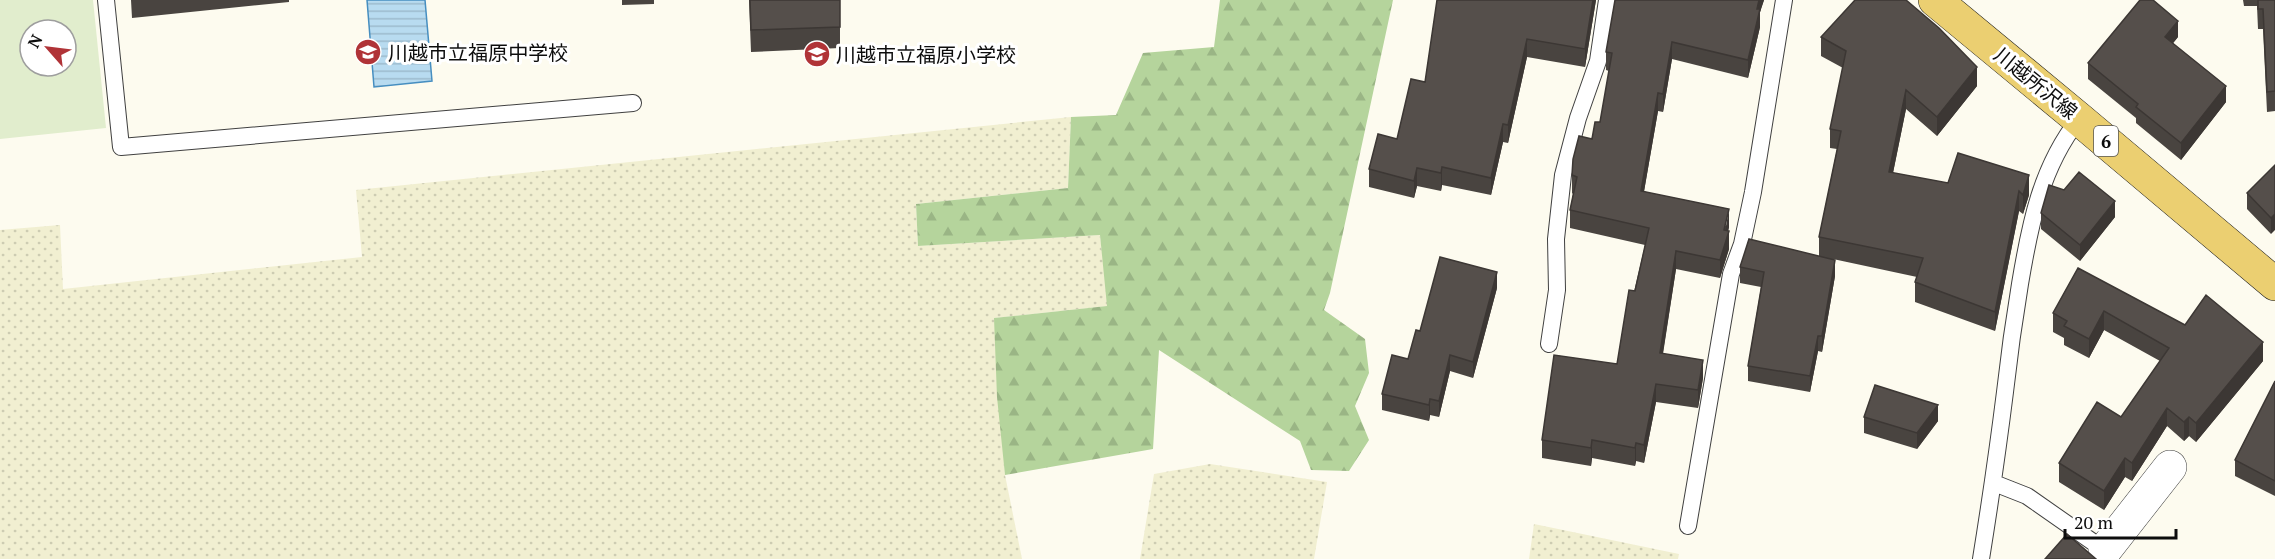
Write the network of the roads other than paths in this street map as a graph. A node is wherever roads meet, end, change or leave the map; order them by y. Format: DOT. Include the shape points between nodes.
graph roads {
  1 [pos="106,0"];
  2 [pos="1607,0"];
  3 [pos="1784,0"];
  4 [pos="1935,0"];
  5 [pos="633,103"];
  6 [pos="2079,118"];
  7 [pos="2275,284"];
  8 [pos="1549,344"];
  9 [pos="2170,467"];
  10 [pos="1994,483"];
  11 [pos="1689,526"];
  12 [pos="2111,554"];
  13 [pos="1981,559"];
  1 -- 5 [label="lane" via="121,147"];
  2 -- 8 [label="lane" via="1598,61 1563,175 1556,239 1557,290"];
  3 -- 11 [label="lane" via="1753,192 1731,274"];
  4 -- 6 [label="main road, 川越所沢線 / 6"];
  6 -- 7 [label="main road, 川越所沢線 / 6"];
  6 -- 10 [label="lane" via="2044,178 2029,227"];
  9 -- 12 [label="street"];
  10 -- 12 [label="lane" via="2027,496"];
  10 -- 13 [label="lane"];
}
